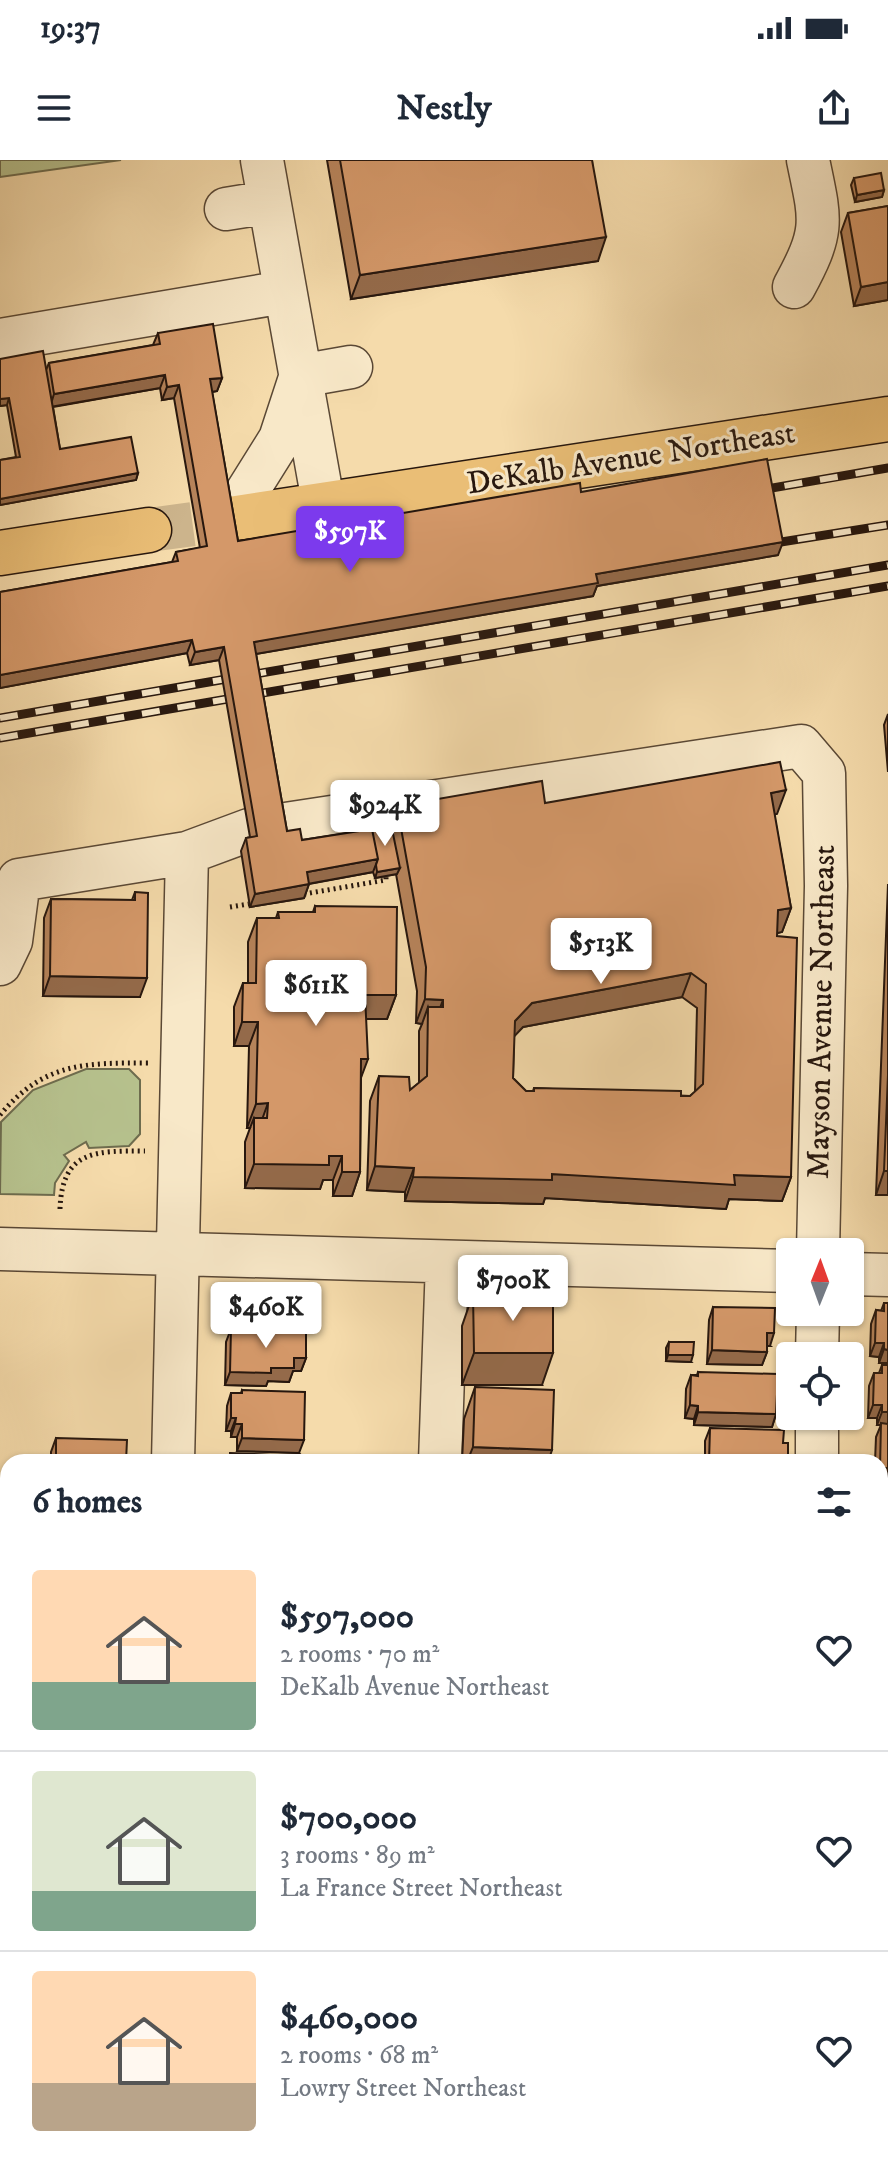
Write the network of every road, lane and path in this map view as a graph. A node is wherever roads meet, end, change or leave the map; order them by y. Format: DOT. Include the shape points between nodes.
graph roads {
  1 [pos="262,160"];
  2 [pos="808,160"];
  3 [pos="269,202"];
  4 [pos="226,209"];
  5 [pos="794,287"];
  6 [pos="284,292"];
  7 [pos="0,340"];
  8 [pos="351,367"];
  9 [pos="300,376"];
  10 [pos="888,419"];
  11 [pos="324,507"];
  12 [pos="230,519"];
  13 [pos="149,530"];
  14 [pos="0,553"];
  15 [pos="187,853"];
  16 [pos="386,876"];
  17 [pos="9,881"];
  18 [pos="304,894"];
  19 [pos="249,904"];
  20 [pos="230,907"];
  21 [pos="0,964"];
  22 [pos="149,1063"];
  23 [pos="0,1115"];
  24 [pos="148,1151"];
  25 [pos="60,1209"];
  26 [pos="818,1238"];
  27 [pos="0,1249"];
  28 [pos="178,1254"];
  29 [pos="447,1262"];
  30 [pos="776,1271"];
  31 [pos="864,1274"];
  32 [pos="888,1275"];
  33 [pos="817,1430"];
  34 [pos="173,1454"];
  35 [pos="443,1454"];
  36 [pos="817,1454"];
  1 -- 3 [label="street"];
  2 -- 5 [label="street" via="819,213 816,246"];
  3 -- 4 [label="street"];
  3 -- 6 [label="street"];
  6 -- 7 [label="street"];
  6 -- 9 [label="street"];
  8 -- 9 [label="street"];
  9 -- 11 [label="street"];
  9 -- 12 [label="street" via="280,439"];
  10 -- 11 [label="main road, DeKalb Avenue Northeast"];
  11 -- 12 [label="main road, DeKalb Avenue Northeast"];
  13 -- 14 [label="main road"];
  15 -- 17 [label="street"];
  15 -- 26 [label="street, Mayson Avenue Northeast" via="264,827 801,746 824,773 807,885"];
  15 -- 28 [label="street"];
  16 -- 18 [label="path"];
  17 -- 21 [label="street" via="11,941"];
  19 -- 20 [label="path"];
  22 -- 23 [label="path" via="83,1063 54,1071 25,1089"];
  24 -- 25 [label="path" via="99,1151 81,1158 60,1190"];
  27 -- 28 [label="street"];
  28 -- 29 [label="street"];
  28 -- 34 [label="street"];
  29 -- 30 [label="street"];
  29 -- 35 [label="street" via="462,1398"];
  31 -- 32 [label="street"];
  33 -- 36 [label="street"];
}
